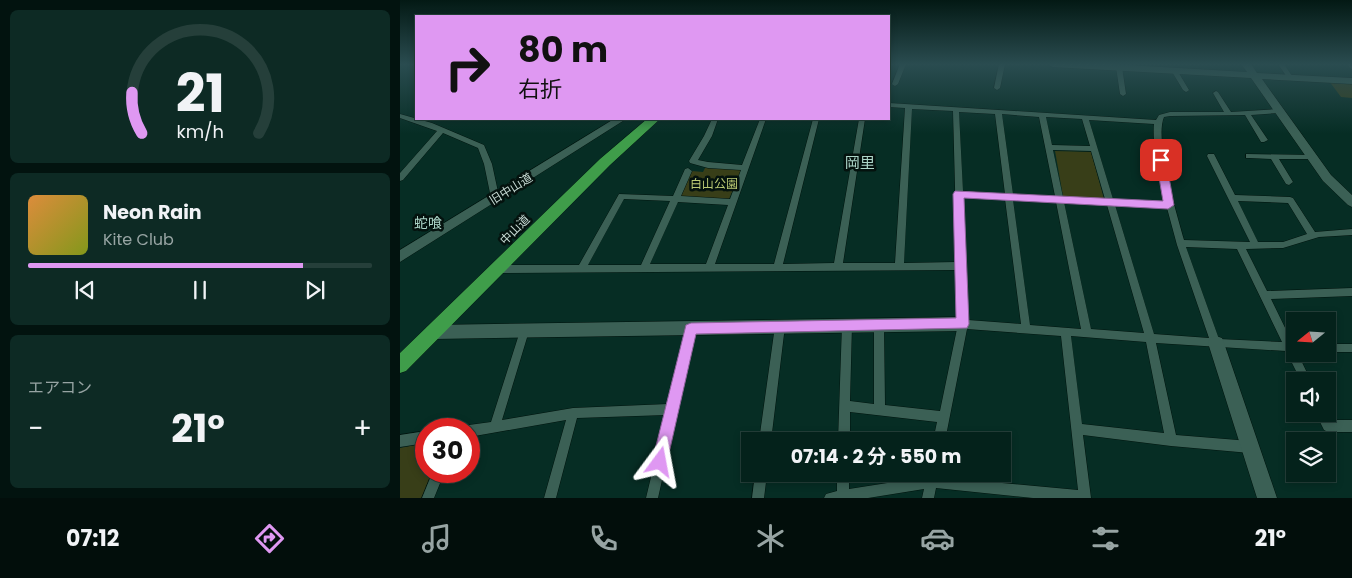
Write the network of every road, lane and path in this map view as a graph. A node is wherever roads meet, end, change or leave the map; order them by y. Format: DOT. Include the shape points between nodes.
graph roads {
  1 [pos="1122,87"];
  2 [pos="1184,87"];
  3 [pos="1261,87"];
  4 [pos="1186,90"];
  5 [pos="1216,93"];
  6 [pos="1123,94"];
  7 [pos="890,105"];
  8 [pos="909,106"];
  9 [pos="956,109"];
  10 [pos="1278,111"];
  11 [pos="998,112"];
  12 [pos="1247,113"];
  13 [pos="1229,114"];
  14 [pos="1042,115"];
  15 [pos="400,116"];
  16 [pos="1085,117"];
  17 [pos="619,120"];
  18 [pos="653,120"];
  19 [pos="716,120"];
  20 [pos="763,120"];
  21 [pos="816,120"];
  22 [pos="862,120"];
  23 [pos="1157,122"];
  24 [pos="442,130"];
  25 [pos="1264,140"];
  26 [pos="1048,147"];
  27 [pos="1094,149"];
  28 [pos="1212,156"];
  29 [pos="1249,156"];
  30 [pos="1274,157"];
  31 [pos="1312,157"];
  32 [pos="745,168"];
  33 [pos="688,171"];
  34 [pos="400,178"];
  35 [pos="1290,182"];
  36 [pos="959,194"];
  37 [pos="1009,196"];
  38 [pos="498,197"];
  39 [pos="1232,198"];
  40 [pos="675,199"];
  41 [pos="1059,199"];
  42 [pos="733,202"];
  43 [pos="1110,202"];
  44 [pos="1352,202"];
  45 [pos="1168,205"];
  46 [pos="1352,232"];
  47 [pos="1313,236"];
  48 [pos="1181,243"];
  49 [pos="1240,246"];
  50 [pos="1256,246"];
  51 [pos="400,257"];
  52 [pos="899,266"];
  53 [pos="961,266"];
  54 [pos="838,267"];
  55 [pos="582,268"];
  56 [pos="644,268"];
  57 [pos="710,268"];
  58 [pos="778,268"];
  59 [pos="497,269"];
  60 [pos="1352,292"];
  61 [pos="1263,295"];
  62 [pos="963,324"];
  63 [pos="846,325"];
  64 [pos="879,325"];
  65 [pos="780,326"];
  66 [pos="1026,328"];
  67 [pos="691,329"];
  68 [pos="524,331"];
  69 [pos="1065,331"];
  70 [pos="433,332"];
  71 [pos="1087,333"];
  72 [pos="1286,336"];
  73 [pos="1150,337"];
  74 [pos="1216,343"];
  75 [pos="1286,347"];
  76 [pos="1336,348"];
  77 [pos="1352,348"];
  78 [pos="400,365"];
  79 [pos="844,406"];
  80 [pos="672,409"];
  81 [pos="880,410"];
  82 [pos="573,413"];
  83 [pos="943,417"];
  84 [pos="1326,422"];
  85 [pos="495,426"];
  86 [pos="1352,426"];
  87 [pos="480,429"];
  88 [pos="1076,429"];
  89 [pos="766,432"];
  90 [pos="844,432"];
  91 [pos="940,432"];
  92 [pos="415,440"];
  93 [pos="1171,440"];
  94 [pos="400,442"];
  95 [pos="1250,447"];
  96 [pos="760,482"];
  97 [pos="841,482"];
  98 [pos="912,482"];
  99 [pos="931,482"];
  100 [pos="964,482"];
  101 [pos="434,483"];
  102 [pos="836,497"];
  103 [pos="428,498"];
  104 [pos="550,498"];
  105 [pos="652,498"];
  106 [pos="758,498"];
  107 [pos="928,498"];
  108 [pos="1267,498"];
  1 -- 6 [label="street"];
  2 -- 4 [label="street"];
  3 -- 10 [label="street"];
  5 -- 13 [label="street"];
  7 -- 8 [label="street"];
  8 -- 9 [label="street"];
  8 -- 52 [label="street"];
  9 -- 11 [label="street"];
  9 -- 36 [label="street"];
  10 -- 12 [label="street"];
  10 -- 31 [label="street"];
  11 -- 14 [label="street"];
  11 -- 37 [label="street"];
  12 -- 13 [label="street"];
  12 -- 25 [label="street"];
  13 -- 23 [label="street" via="1170,114 1161,116"];
  14 -- 16 [label="street"];
  14 -- 26 [label="street"];
  15 -- 24 [label="street"];
  16 -- 23 [label="street"];
  16 -- 27 [label="street"];
  17 -- 38 [label="street, 旧中山道"];
  18 -- 59 [label="highway, 中山道" via="605,162"];
  19 -- 32 [label="street" via="693,161"];
  20 -- 32 [label="street"];
  21 -- 58 [label="street"];
  22 -- 54 [label="street"];
  23 -- 45 [label="street"];
  24 -- 34 [label="street"];
  24 -- 38 [label="street" via="481,147 494,194"];
  26 -- 27 [label="street"];
  26 -- 41 [label="street"];
  27 -- 43 [label="street"];
  28 -- 39 [label="street"];
  29 -- 30 [label="street"];
  30 -- 31 [label="street"];
  30 -- 35 [label="street"];
  31 -- 44 [label="street" via="1327,178"];
  32 -- 42 [label="street"];
  33 -- 40 [label="street"];
  36 -- 37 [label="street"];
  36 -- 53 [label="street"];
  37 -- 41 [label="street"];
  37 -- 66 [label="street"];
  38 -- 51 [label="street, 旧中山道"];
  39 -- 47 [label="street" via="1290,200"];
  39 -- 50 [label="street"];
  40 -- 42 [label="street"];
  40 -- 55 [label="street" via="622,196"];
  40 -- 56 [label="street"];
  41 -- 43 [label="street"];
  41 -- 71 [label="street"];
  42 -- 57 [label="street"];
  43 -- 45 [label="street"];
  43 -- 73 [label="street"];
  45 -- 48 [label="street"];
  46 -- 47 [label="street"];
  47 -- 50 [label="street" via="1283,246"];
  48 -- 49 [label="street"];
  48 -- 74 [label="street"];
  49 -- 50 [label="street"];
  49 -- 61 [label="street"];
  52 -- 53 [label="street"];
  52 -- 54 [label="street"];
  53 -- 62 [label="street"];
  54 -- 58 [label="street"];
  55 -- 56 [label="street"];
  55 -- 59 [label="street"];
  56 -- 57 [label="street"];
  57 -- 58 [label="street"];
  59 -- 70 [label="highway, 中山道"];
  60 -- 61 [label="street"];
  61 -- 72 [label="street"];
  62 -- 64 [label="street"];
  62 -- 66 [label="street"];
  62 -- 83 [label="street"];
  63 -- 64 [label="street"];
  63 -- 65 [label="street"];
  63 -- 79 [label="street"];
  64 -- 81 [label="street"];
  65 -- 67 [label="street"];
  65 -- 89 [label="street"];
  66 -- 69 [label="street"];
  67 -- 68 [label="street"];
  67 -- 80 [label="street"];
  68 -- 70 [label="street"];
  68 -- 85 [label="street"];
  69 -- 71 [label="street"];
  69 -- 88 [label="street"];
  70 -- 78 [label="highway, 中山道"];
  71 -- 73 [label="street"];
  73 -- 74 [label="street"];
  73 -- 93 [label="street"];
  74 -- 75 [label="street"];
  74 -- 95 [label="street"];
  76 -- 77 [label="street"];
  79 -- 81 [label="street"];
  79 -- 90 [label="street"];
  80 -- 82 [label="street"];
  80 -- 105 [label="street"];
  81 -- 83 [label="street"];
  82 -- 85 [label="street"];
  82 -- 104 [label="street"];
  83 -- 91 [label="street"];
  84 -- 86 [label="street" via="1328,426"];
  85 -- 87 [label="street"];
  88 -- 93 [label="street"];
  88 -- 100 [label="street" via="1085,497"];
  92 -- 94 [label="street"];
  93 -- 95 [label="street"];
  95 -- 108 [label="street"];
  96 -- 106 [label="street"];
  97 -- 102 [label="street"];
  98 -- 102 [label="street"];
  99 -- 107 [label="street"];
  101 -- 103 [label="street"];
}
